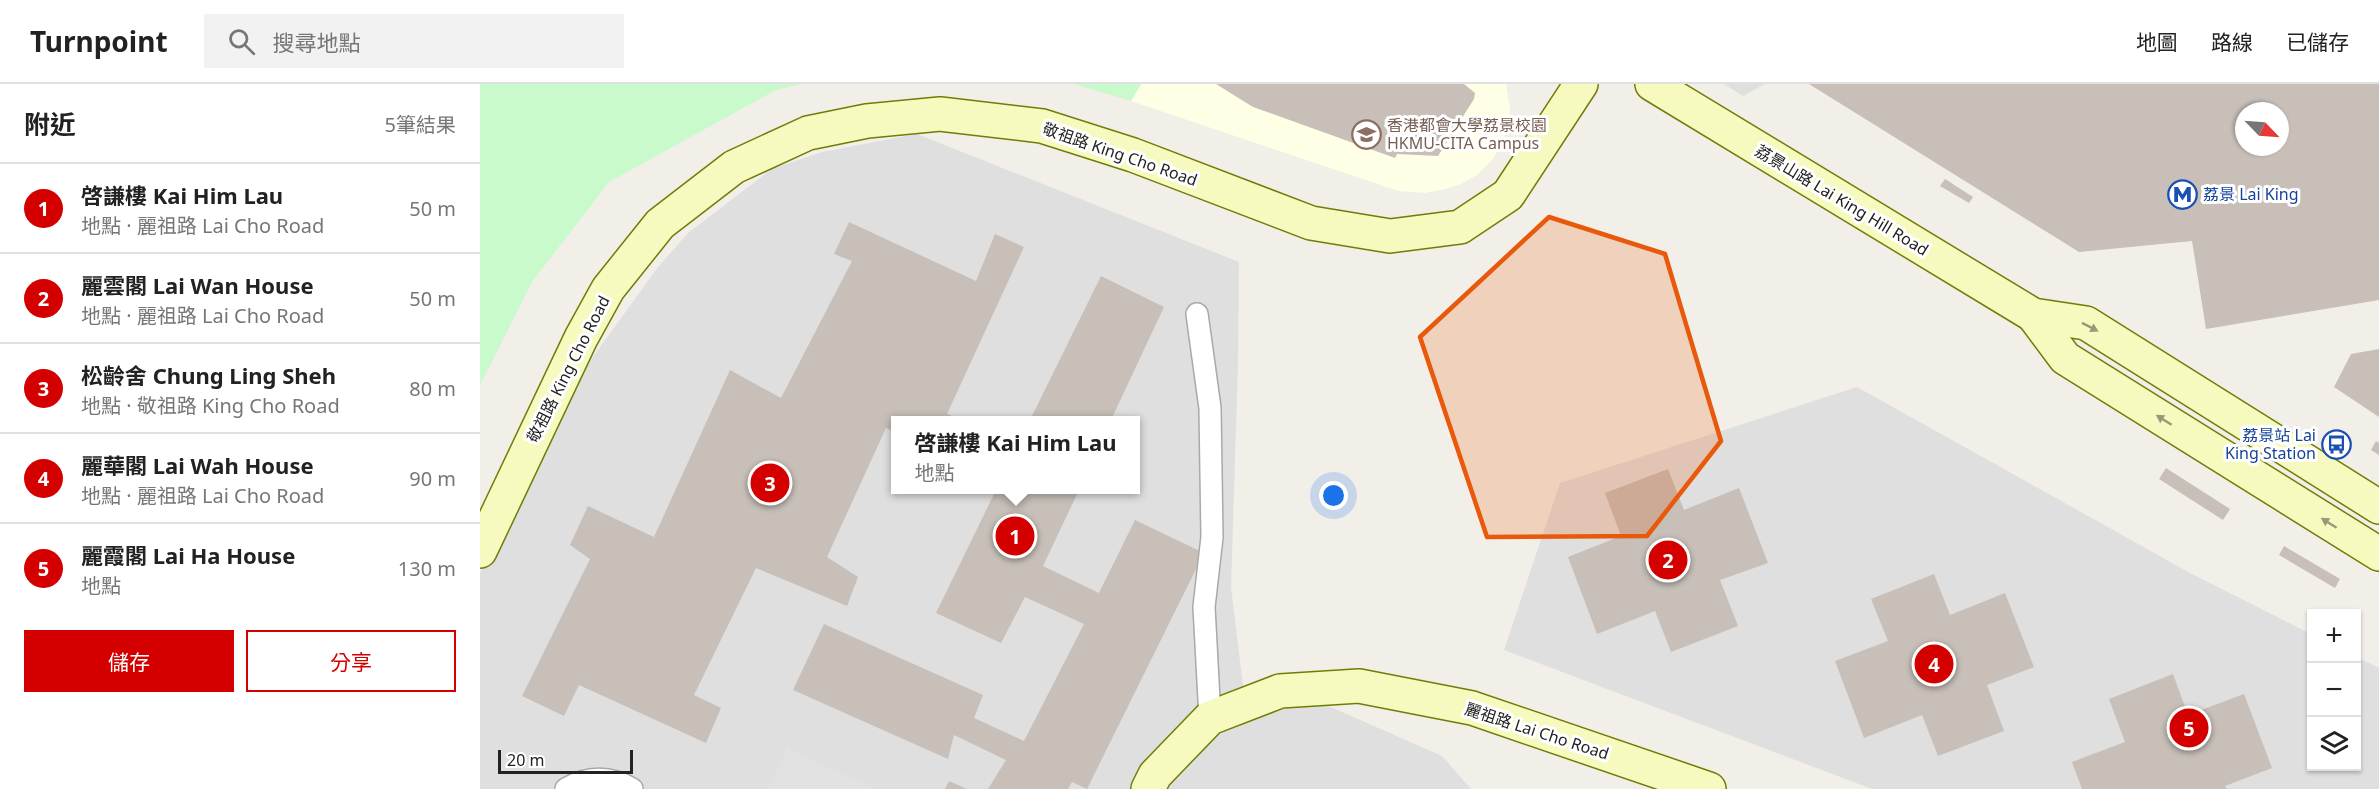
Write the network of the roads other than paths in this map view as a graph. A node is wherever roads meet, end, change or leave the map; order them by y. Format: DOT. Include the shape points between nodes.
graph roads {
  1 [pos="1581,84"];
  2 [pos="1652,84"];
  3 [pos="1197,314"];
  4 [pos="2033,315"];
  5 [pos="2379,507"];
  6 [pos="480,551"];
  7 [pos="2379,554"];
  8 [pos="1210,718"];
  9 [pos="566,789"];
  10 [pos="633,789"];
  11 [pos="1148,789"];
  12 [pos="1709,789"];
  1 -- 6 [label="street, 敬祖路 King Cho Road" via="1508,195 1460,227 1390,236 1311,223 1133,155 1042,126 940,114 867,121 807,133 734,167 660,224 608,289"];
  2 -- 4 [label="street, 荔景山路 Lai King Hill Road"];
  3 -- 8 [label="lane" via="1210,408 1212,537 1204,607"];
  4 -- 5 [label="street, 荔景山路 Lai King Hill Road, one-way" via="2086,323"];
  7 -- 4 [label="street, 荔景山路 Lai King Hill Road, one-way" via="2065,358"];
  8 -- 11 [label="street, 麗祖路 Lai Cho Road" via="1155,775"];
  8 -- 12 [label="street, 麗祖路 Lai Cho Road" via="1280,691 1359,686 1472,708"];
  9 -- 10 [label="lane" via="595,778 613,779"];
}
